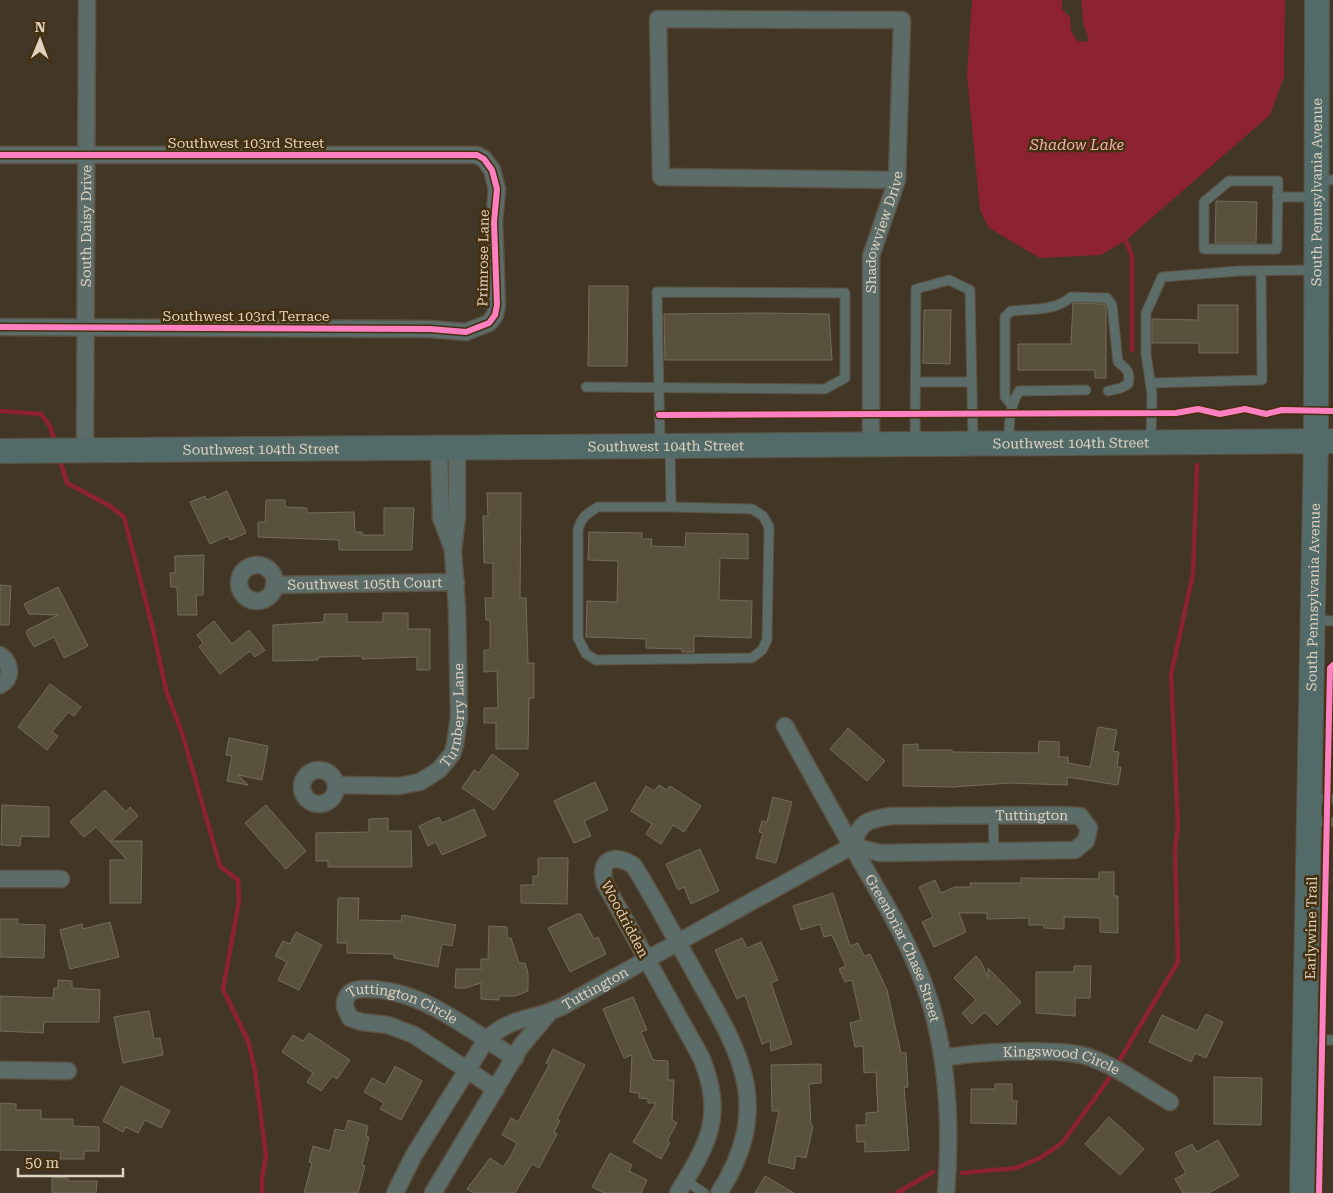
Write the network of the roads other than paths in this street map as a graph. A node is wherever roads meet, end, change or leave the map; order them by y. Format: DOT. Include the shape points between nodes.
graph roads {
  1 [pos="87,0"];
  2 [pos="1317,0"];
  3 [pos="0,155"];
  4 [pos="87,155"];
  5 [pos="488,163"];
  6 [pos="897,180"];
  7 [pos="1278,197"];
  8 [pos="1321,199"];
  9 [pos="1261,271"];
  10 [pos="1319,276"];
  11 [pos="489,323"];
  12 [pos="0,327"];
  13 [pos="85,328"];
  14 [pos="916,382"];
  15 [pos="972,382"];
  16 [pos="1150,383"];
  17 [pos="586,387"];
  18 [pos="659,387"];
  19 [pos="1086,390"];
  20 [pos="1108,391"];
  21 [pos="1011,404"];
  22 [pos="1324,441"];
  23 [pos="1009,442"];
  24 [pos="1151,442"];
  25 [pos="915,443"];
  26 [pos="973,443"];
  27 [pos="871,444"];
  28 [pos="665,446"];
  29 [pos="448,447"];
  30 [pos="0,451"];
  31 [pos="76,451"];
  32 [pos="671,507"];
  33 [pos="456,582"];
  34 [pos="274,585"];
  35 [pos="1323,620"];
  36 [pos="0,654"];
  37 [pos="0,685"];
  38 [pos="785,726"];
  39 [pos="336,786"];
  40 [pos="1333,799"];
  41 [pos="1309,810"];
  42 [pos="993,815"];
  43 [pos="1333,822"];
  44 [pos="852,846"];
  45 [pos="994,851"];
  46 [pos="0,879"];
  47 [pos="61,879"];
  48 [pos="679,943"];
  49 [pos="647,961"];
  50 [pos="548,1014"];
  51 [pos="486,1040"];
  52 [pos="1305,1040"];
  53 [pos="1333,1040"];
  54 [pos="515,1058"];
  55 [pos="943,1058"];
  56 [pos="0,1070"];
  57 [pos="468,1070"];
  58 [pos="68,1071"];
  59 [pos="496,1089"];
  60 [pos="1170,1102"];
  61 [pos="1302,1169"];
  62 [pos="682,1187"];
  63 [pos="395,1193"];
  64 [pos="433,1193"];
  65 [pos="704,1193"];
  66 [pos="720,1193"];
  67 [pos="946,1193"];
  68 [pos="1284,1193"];
  69 [pos="1302,1193"];
  1 -- 4 [label="street, South Daisy Drive"];
  2 -- 8 [label="main road, South Pennsylvania Avenue"];
  3 -- 4 [label="street, Southwest 103rd Street"];
  4 -- 5 [label="street, Southwest 103rd Street" via="470,154"];
  4 -- 13 [label="street, South Daisy Drive"];
  5 -- 11 [label="street, Primrose Lane" via="496,178 497,189 494,222 497,305"];
  6 -- 6 [label="street, Shadowview Drive" via="902,20 658,19 661,177"];
  6 -- 27 [label="street, Shadowview Drive" via="870,256"];
  7 -- 7 [label="lane" via="1278,181 1228,181 1204,202 1204,249 1277,249"];
  7 -- 8 [label="lane"];
  8 -- 10 [label="main road, South Pennsylvania Avenue"];
  9 -- 10 [label="lane"];
  9 -- 16 [label="lane" via="1162,277 1146,313"];
  9 -- 16 [label="lane" via="1262,380"];
  10 -- 22 [label="main road, South Pennsylvania Avenue"];
  11 -- 13 [label="street, Southwest 103rd Terrace" via="466,332 430,329"];
  12 -- 13 [label="street, Southwest 103rd Terrace"];
  13 -- 31 [label="street, South Daisy Drive"];
  14 -- 15 [label="lane"];
  14 -- 15 [label="lane" via="916,289 948,280 970,290"];
  14 -- 25 [label="lane"];
  15 -- 26 [label="lane"];
  16 -- 24 [label="lane"];
  17 -- 18 [label="lane"];
  18 -- 18 [label="lane" via="657,292 845,293 845,378 825,389"];
  18 -- 28 [label="lane"];
  19 -- 21 [label="lane" via="1019,391"];
  20 -- 21 [label="lane" via="1128,384 1130,376 1118,362 1114,311 1107,298 1071,297 1044,308 1011,310 1005,317 1005,397"];
  21 -- 23 [label="lane"];
  22 -- 24 [label="main road, Southwest 104th Street"];
  22 -- 35 [label="main road, South Pennsylvania Avenue"];
  23 -- 24 [label="main road, Southwest 104th Street"];
  23 -- 26 [label="main road, Southwest 104th Street"];
  25 -- 26 [label="main road, Southwest 104th Street"];
  25 -- 27 [label="main road, Southwest 104th Street"];
  27 -- 28 [label="main road, Southwest 104th Street"];
  28 -- 29 [label="main road, Southwest 104th Street"];
  28 -- 32 [label="lane"];
  29 -- 31 [label="main road, Southwest 104th Street"];
  29 -- 33 [label="street, Turnberry Lane" via="457,516 453,551"];
  30 -- 31 [label="main road, Southwest 104th Street"];
  32 -- 32 [label="lane" via="598,507 580,521 578,638 581,647 596,660 752,658 762,650 767,640 769,527 763,516 752,509"];
  33 -- 34 [label="street, Southwest 105th Court"];
  33 -- 39 [label="street, Turnberry Lane" via="459,717 452,754 439,770 420,782"];
  35 -- 41 [label="main road, South Pennsylvania Avenue"];
  36 -- 37 [label="street" via="6,660 9,673"];
  38 -- 44 [label="street, Greenbriar Chase Street"];
  40 -- 41 [label="lane"];
  41 -- 43 [label="lane"];
  41 -- 52 [label="main road, South Pennsylvania Avenue"];
  42 -- 44 [label="street, Tuttington" via="879,817 865,822 857,831"];
  42 -- 45 [label="lane"];
  42 -- 45 [label="street, Tuttington" via="1073,815 1083,818 1089,828 1086,841 1075,850"];
  44 -- 45 [label="street, Tuttington" via="880,853"];
  44 -- 48 [label="street, Tuttington"];
  44 -- 55 [label="street, Greenbriar Chase Street" via="914,960 931,1004"];
  46 -- 47 [label="street"];
  48 -- 49 [label="street, Tuttington"];
  48 -- 49 [label="street, Woodridden" via="634,866 622,859 608,861 602,870 605,884"];
  48 -- 66 [label="street, Woodridden" via="731,1036 744,1070 748,1112 744,1137 737,1161"];
  49 -- 50 [label="street, Tuttington"];
  49 -- 62 [label="street, Woodridden" via="702,1057 711,1084 709,1138"];
  50 -- 51 [label="street, Tuttington" via="533,1015 505,1025"];
  50 -- 54 [label="street, Tuttington"];
  51 -- 54 [label="street, Tuttington Circle"];
  51 -- 57 [label="street, Tuttington"];
  51 -- 57 [label="street, Tuttington Circle" via="410,996 371,989 352,991 347,995 344,1007 350,1018 388,1025 414,1035"];
  52 -- 53 [label="lane"];
  52 -- 61 [label="main road, South Pennsylvania Avenue"];
  54 -- 59 [label="street, Tuttington"];
  55 -- 60 [label="street, Kingswood Circle" via="977,1053 1086,1056"];
  55 -- 67 [label="street, Greenbriar Chase Street" via="950,1127"];
  56 -- 58 [label="street"];
  57 -- 59 [label="street, Tuttington Circle"];
  57 -- 63 [label="street, Tuttington" via="414,1155"];
  59 -- 64 [label="street, Tuttington"];
  61 -- 68 [label="main road"];
  61 -- 69 [label="main road, South Pennsylvania Avenue"];
  62 -- 65 [label="lane"];
}
